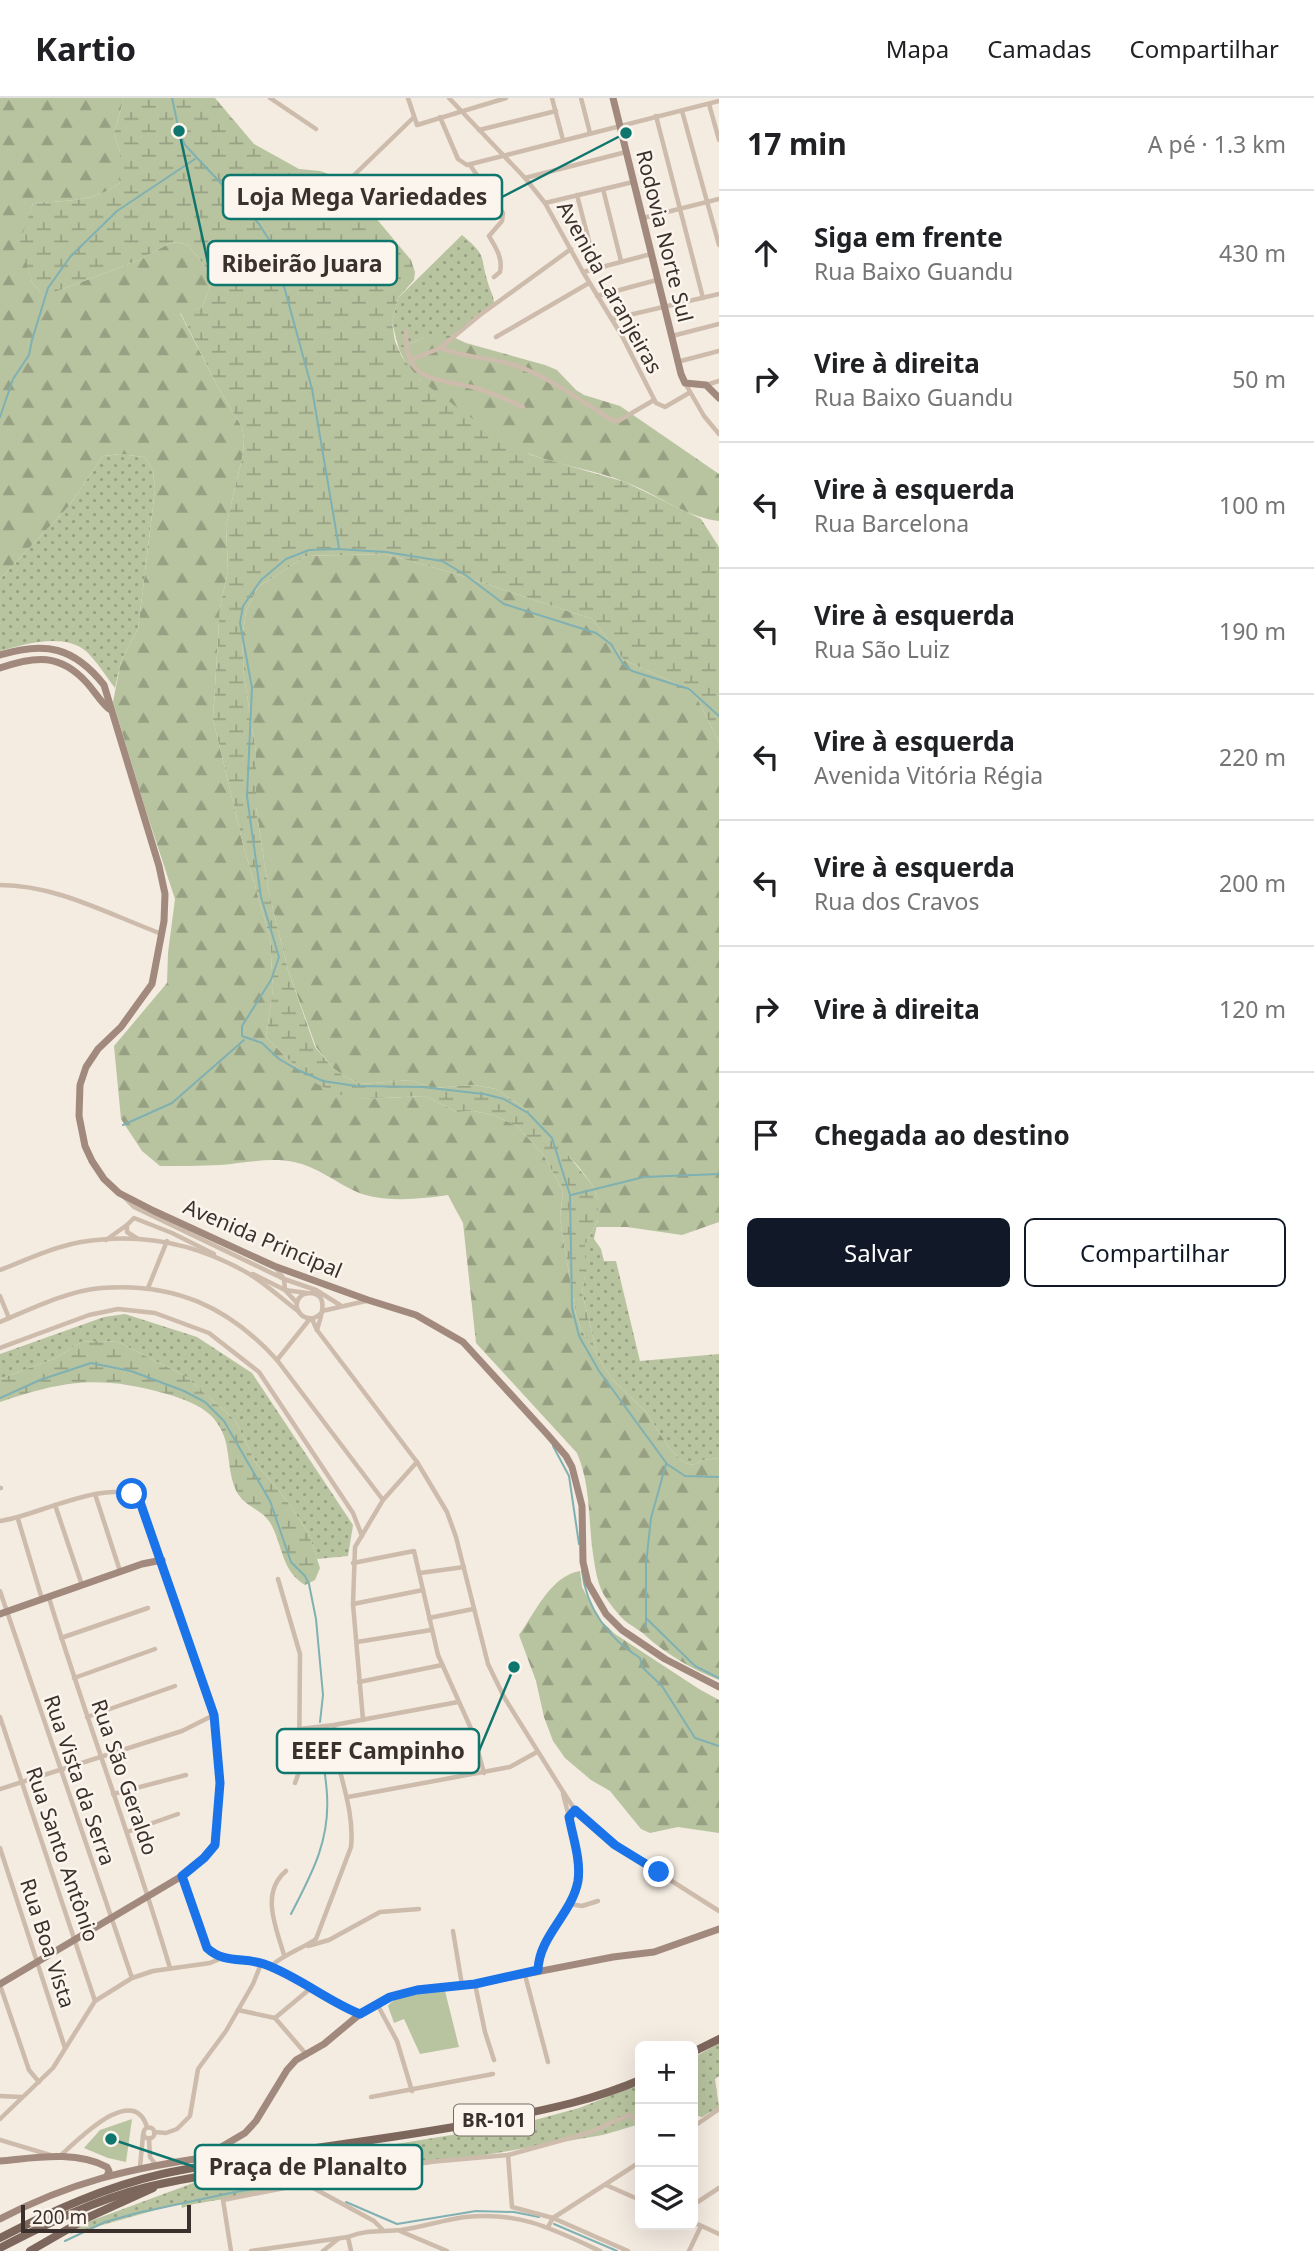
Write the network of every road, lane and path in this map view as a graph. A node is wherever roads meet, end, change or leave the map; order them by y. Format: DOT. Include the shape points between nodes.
graph roads {
  1 [pos="270,98"];
  2 [pos="408,98"];
  3 [pos="449,98"];
  4 [pos="506,98"];
  5 [pos="552,98"];
  6 [pos="581,98"];
  7 [pos="613,98"];
  8 [pos="719,101"];
  9 [pos="709,104"];
  10 [pos="682,110"];
  11 [pos="460,111"];
  12 [pos="556,111"];
  13 [pos="440,117"];
  14 [pos="656,117"];
  15 [pos="413,118"];
  16 [pos="620,126"];
  17 [pos="316,129"];
  18 [pos="479,130"];
  19 [pos="590,133"];
  20 [pos="563,140"];
  21 [pos="719,140"];
  22 [pos="626,152"];
  23 [pos="503,155"];
  24 [pos="469,165"];
  25 [pos="525,178"];
  26 [pos="349,180"];
  27 [pos="633,182"];
  28 [pos="603,189"];
  29 [pos="577,195"];
  30 [pos="719,199"];
  31 [pos="707,202"];
  32 [pos="545,203"];
  33 [pos="680,209"];
  34 [pos="642,218"];
  35 [pos="719,245"];
  36 [pos="571,250"];
  37 [pos="650,254"];
  38 [pos="621,261"];
  39 [pos="596,268"];
  40 [pos="583,272"];
  41 [pos="494,277"];
  42 [pos="657,280"];
  43 [pos="589,283"];
  44 [pos="719,294"];
  45 [pos="597,296"];
  46 [pos="703,299"];
  47 [pos="665,308"];
  48 [pos="612,319"];
  49 [pos="719,324"];
  50 [pos="407,331"];
  51 [pos="671,336"];
  52 [pos="496,337"];
  53 [pos="440,348"];
  54 [pos="719,351"];
  55 [pos="411,360"];
  56 [pos="677,362"];
  57 [pos="719,381"];
  58 [pos="685,383"];
  59 [pos="706,385"];
  60 [pos="690,393"];
  61 [pos="719,398"];
  62 [pos="654,400"];
  63 [pos="523,407"];
  64 [pos="719,434"];
  65 [pos="0,655"];
  66 [pos="0,667"];
  67 [pos="110,709"];
  68 [pos="0,885"];
  69 [pos="163,934"];
  70 [pos="120,1193"];
  71 [pos="127,1225"];
  72 [pos="175,1226"];
  73 [pos="172,1233"];
  74 [pos="139,1239"];
  75 [pos="105,1240"];
  76 [pos="167,1241"];
  77 [pos="215,1242"];
  78 [pos="274,1266"];
  79 [pos="0,1270"];
  80 [pos="284,1279"];
  81 [pos="148,1288"];
  82 [pos="285,1290"];
  83 [pos="316,1292"];
  84 [pos="307,1293"];
  85 [pos="0,1296"];
  86 [pos="368,1300"];
  87 [pos="297,1303"];
  88 [pos="340,1305"];
  89 [pos="298,1311"];
  90 [pos="321,1312"];
  91 [pos="9,1318"];
  92 [pos="310,1319"];
  93 [pos="0,1322"];
  94 [pos="317,1330"];
  95 [pos="0,1348"];
  96 [pos="277,1360"];
  97 [pos="417,1462"];
  98 [pos="95,1494"];
  99 [pos="383,1500"];
  100 [pos="55,1505"];
  101 [pos="18,1519"];
  102 [pos="0,1521"];
  103 [pos="362,1536"];
  104 [pos="162,1560"];
  105 [pos="353,1563"];
  106 [pos="464,1567"];
  107 [pos="121,1572"];
  108 [pos="420,1573"];
  109 [pos="278,1578"];
  110 [pos="83,1586"];
  111 [pos="423,1590"];
  112 [pos="0,1591"];
  113 [pos="46,1599"];
  114 [pos="353,1604"];
  115 [pos="148,1608"];
  116 [pos="473,1609"];
  117 [pos="3,1612"];
  118 [pos="429,1618"];
  119 [pos="431,1630"];
  120 [pos="61,1638"];
  121 [pos="357,1642"];
  122 [pos="155,1649"];
  123 [pos="442,1665"];
  124 [pos="74,1678"];
  125 [pos="359,1682"];
  126 [pos="175,1686"];
  127 [pos="719,1687"];
  128 [pos="458,1702"];
  129 [pos="214,1715"];
  130 [pos="0,1717"];
  131 [pos="87,1717"];
  132 [pos="363,1720"];
  133 [pos="334,1725"];
  134 [pos="299,1729"];
  135 [pos="537,1752"];
  136 [pos="101,1756"];
  137 [pos="60,1770"];
  138 [pos="484,1773"];
  139 [pos="186,1775"];
  140 [pos="22,1782"];
  141 [pos="295,1783"];
  142 [pos="0,1789"];
  143 [pos="562,1790"];
  144 [pos="113,1794"];
  145 [pos="348,1797"];
  146 [pos="575,1810"];
  147 [pos="178,1814"];
  148 [pos="569,1817"];
  149 [pos="127,1832"];
  150 [pos="0,1848"];
  151 [pos="6,1866"];
  152 [pos="0,1869"];
  153 [pos="286,1871"];
  154 [pos="182,1876"];
  155 [pos="149,1896"];
  156 [pos="598,1901"];
  157 [pos="570,1904"];
  158 [pos="419,1909"];
  159 [pos="719,1911"];
  160 [pos="110,1919"];
  161 [pos="719,1929"];
  162 [pos="453,1931"];
  163 [pos="75,1938"];
  164 [pos="304,1947"];
  165 [pos="284,1955"];
  166 [pos="223,1958"];
  167 [pos="37,1961"];
  168 [pos="261,1963"];
  169 [pos="271,1967"];
  170 [pos="170,1968"];
  171 [pos="538,1970"];
  172 [pos="525,1974"];
  173 [pos="132,1978"];
  174 [pos="0,1984"];
  175 [pos="475,1984"];
  176 [pos="462,1986"];
  177 [pos="311,1988"];
  178 [pos="95,2001"];
  179 [pos="377,2004"];
  180 [pos="238,2010"];
  181 [pos="360,2014"];
  182 [pos="275,2018"];
  183 [pos="719,2039"];
  184 [pos="65,2048"];
  185 [pos="698,2050"];
  186 [pos="306,2054"];
  187 [pos="494,2060"];
  188 [pos="548,2062"];
  189 [pos="494,2074"];
  190 [pos="39,2082"];
  191 [pos="635,2082"];
  192 [pos="412,2091"];
  193 [pos="0,2096"];
  194 [pos="22,2097"];
  195 [pos="370,2097"];
  196 [pos="719,2109"];
  197 [pos="0,2119"];
  198 [pos="635,2122"];
  199 [pos="698,2124"];
  200 [pos="148,2127"];
  201 [pos="154,2132"];
  202 [pos="146,2136"];
  203 [pos="0,2140"];
  204 [pos="345,2146"];
  205 [pos="29,2149"];
  206 [pos="300,2150"];
  207 [pos="508,2155"];
  208 [pos="57,2156"];
  209 [pos="209,2157"];
  210 [pos="27,2159"];
  211 [pos="0,2161"];
  212 [pos="156,2165"];
  213 [pos="635,2165"];
  214 [pos="140,2167"];
  215 [pos="107,2176"];
  216 [pos="162,2183"];
  217 [pos="303,2183"];
  218 [pos="606,2185"];
  219 [pos="719,2188"];
  220 [pos="635,2198"];
  221 [pos="698,2202"];
  222 [pos="543,2216"];
  223 [pos="553,2218"];
  224 [pos="0,2219"];
  225 [pos="539,2224"];
  226 [pos="698,2224"];
  227 [pos="701,2226"];
  228 [pos="548,2227"];
  229 [pos="382,2229"];
  230 [pos="399,2230"];
  231 [pos="719,2234"];
  232 [pos="348,2237"];
  233 [pos="0,2238"];
  234 [pos="339,2238"];
  235 [pos="0,2248"];
  236 [pos="30,2251"];
  237 [pos="231,2251"];
  238 [pos="251,2251"];
  239 [pos="323,2251"];
  240 [pos="351,2251"];
  241 [pos="447,2251"];
  242 [pos="600,2251"];
  243 [pos="628,2251"];
  244 [pos="689,2251"];
  1 -- 17 [label="street"];
  2 -- 15 [label="street"];
  3 -- 11 [label="street, Avenida Laranjeiras"];
  4 -- 11 [label="street"];
  5 -- 12 [label="street"];
  6 -- 19 [label="street"];
  7 -- 16 [label="street, Rodovia Norte Sul"];
  8 -- 9 [label="street"];
  9 -- 10 [label="street"];
  9 -- 21 [label="street"];
  10 -- 14 [label="street"];
  10 -- 31 [label="street"];
  11 -- 13 [label="street"];
  11 -- 18 [label="street, Avenida Laranjeiras"];
  12 -- 18 [label="street"];
  12 -- 20 [label="street"];
  13 -- 15 [label="street" via="417,125"];
  13 -- 24 [label="street" via="458,159"];
  14 -- 16 [label="street"];
  14 -- 33 [label="street"];
  15 -- 26 [label="street"];
  16 -- 19 [label="street"];
  16 -- 22 [label="street, Rodovia Norte Sul"];
  18 -- 23 [label="street, Avenida Laranjeiras"];
  19 -- 20 [label="street"];
  20 -- 23 [label="street"];
  22 -- 25 [label="street"];
  22 -- 27 [label="street, Rodovia Norte Sul"];
  23 -- 24 [label="street"];
  23 -- 25 [label="street, Avenida Laranjeiras"];
  24 -- 41 [label="street" via="503,214 489,236 502,264"];
  25 -- 32 [label="street, Avenida Laranjeiras"];
  27 -- 28 [label="street"];
  27 -- 34 [label="street, Rodovia Norte Sul"];
  28 -- 29 [label="street"];
  28 -- 38 [label="street"];
  29 -- 32 [label="street"];
  29 -- 39 [label="street"];
  30 -- 31 [label="street"];
  31 -- 33 [label="street"];
  31 -- 35 [label="street"];
  32 -- 36 [label="street, Avenida Laranjeiras"];
  33 -- 34 [label="street"];
  33 -- 46 [label="street"];
  34 -- 37 [label="street, Rodovia Norte Sul"];
  36 -- 40 [label="street, Avenida Laranjeiras"];
  36 -- 53 [label="street"];
  37 -- 38 [label="street"];
  37 -- 42 [label="street, Rodovia Norte Sul"];
  38 -- 39 [label="street"];
  39 -- 40 [label="street"];
  40 -- 43 [label="street, Avenida Laranjeiras"];
  42 -- 45 [label="street"];
  42 -- 47 [label="street, Rodovia Norte Sul"];
  43 -- 45 [label="street, Avenida Laranjeiras"];
  43 -- 52 [label="street"];
  44 -- 46 [label="street"];
  45 -- 48 [label="street, Avenida Laranjeiras"];
  46 -- 47 [label="street"];
  47 -- 48 [label="street"];
  47 -- 51 [label="street, Rodovia Norte Sul"];
  48 -- 62 [label="street, Avenida Laranjeiras"];
  49 -- 51 [label="street"];
  50 -- 55 [label="street"];
  51 -- 56 [label="street, Rodovia Norte Sul"];
  53 -- 55 [label="street"];
  53 -- 62 [label="street" via="538,375 614,421"];
  54 -- 56 [label="street"];
  55 -- 63 [label="street" via="429,379 495,394"];
  56 -- 58 [label="street, Rodovia Norte Sul"];
  57 -- 59 [label="street"];
  58 -- 59 [label="street"];
  58 -- 60 [label="street, Rodovia Norte Sul"];
  59 -- 61 [label="street"];
  60 -- 62 [label="street, Avenida Laranjeiras" via="665,407"];
  60 -- 64 [label="street, Rodovia Norte Sul"];
  65 -- 67 [label="street, Avenida Principal" via="45,647 74,656 104,685"];
  66 -- 67 [label="street, Avenida Principal" via="32,659 57,661 87,683"];
  67 -- 69 [label="street, Avenida Principal" via="163,881"];
  68 -- 69 [label="street" via="67,897"];
  69 -- 70 [label="street, Avenida Principal" via="152,984 121,1027 97,1049 80,1085 79,1116 85,1146 104,1179"];
  70 -- 72 [label="street" via="134,1207"];
  70 -- 77 [label="street, Avenida Principal"];
  71 -- 73 [label="street" via="134,1217"];
  71 -- 74 [label="street" via="127,1232"];
  71 -- 75 [label="street"];
  72 -- 73 [label="street"];
  72 -- 77 [label="street"];
  73 -- 82 [label="street"];
  74 -- 75 [label="street"];
  74 -- 76 [label="street"];
  75 -- 79 [label="street" via="62,1247"];
  76 -- 81 [label="street"];
  76 -- 89 [label="street" via="215,1257 251,1276"];
  77 -- 78 [label="street, Avenida Principal"];
  77 -- 80 [label="street"];
  78 -- 80 [label="street"];
  78 -- 86 [label="street, Avenida Principal"];
  80 -- 82 [label="street"];
  80 -- 83 [label="street"];
  81 -- 91 [label="street" via="100,1288"];
  81 -- 96 [label="street" via="197,1300 221,1312"];
  82 -- 84 [label="street"];
  82 -- 87 [label="street"];
  83 -- 84 [label="street"];
  83 -- 88 [label="street"];
  83 -- 90 [label="street" via="324,1305"];
  84 -- 87 [label="street"];
  85 -- 91 [label="street"];
  86 -- 88 [label="street"];
  86 -- 127 [label="street, Avenida Principal" via="439,1327 463,1342 492,1372 572,1467 582,1506 583,1562 588,1584 601,1606 632,1637"];
  87 -- 89 [label="street"];
  88 -- 90 [label="street"];
  89 -- 92 [label="street"];
  90 -- 92 [label="street"];
  90 -- 94 [label="street"];
  91 -- 93 [label="street"];
  92 -- 94 [label="street"];
  92 -- 96 [label="street"];
  94 -- 97 [label="street"];
  95 -- 103 [label="street" via="118,1309 155,1313 209,1333 259,1372 354,1513"];
  96 -- 99 [label="street"];
  97 -- 99 [label="street"];
  97 -- 106 [label="street" via="447,1512"];
  98 -- 100 [label="street"];
  98 -- 104 [label="street" via="128,1493 139,1499"];
  98 -- 107 [label="street"];
  99 -- 103 [label="street"];
  100 -- 101 [label="street"];
  100 -- 110 [label="street"];
  101 -- 102 [label="street"];
  101 -- 113 [label="street, Rua São Geraldo"];
  103 -- 105 [label="street"];
  104 -- 107 [label="street"];
  104 -- 129 [label="street"];
  105 -- 108 [label="street" via="414,1551"];
  105 -- 114 [label="street"];
  106 -- 108 [label="street"];
  106 -- 116 [label="street"];
  107 -- 110 [label="street"];
  108 -- 111 [label="street"];
  109 -- 134 [label="street" via="300,1654"];
  110 -- 113 [label="street"];
  111 -- 114 [label="street"];
  111 -- 118 [label="street"];
  112 -- 117 [label="street, Rua Vista da Serra"];
  113 -- 117 [label="street"];
  113 -- 120 [label="street, Rua São Geraldo"];
  114 -- 121 [label="street"];
  115 -- 120 [label="street"];
  116 -- 118 [label="street"];
  116 -- 135 [label="street" via="488,1664"];
  117 -- 137 [label="street, Rua Vista da Serra"];
  118 -- 119 [label="street"];
  119 -- 121 [label="street"];
  119 -- 123 [label="street"];
  120 -- 124 [label="street, Rua São Geraldo"];
  121 -- 125 [label="street"];
  122 -- 124 [label="street"];
  123 -- 125 [label="street"];
  123 -- 128 [label="street"];
  124 -- 131 [label="street, Rua São Geraldo"];
  125 -- 132 [label="street"];
  126 -- 131 [label="street"];
  128 -- 132 [label="street"];
  128 -- 138 [label="street"];
  129 -- 136 [label="street" via="181,1731"];
  129 -- 154 [label="street" via="220,1783 215,1845"];
  130 -- 140 [label="street, Rua Santo Antônio"];
  131 -- 136 [label="street, Rua São Geraldo"];
  132 -- 133 [label="street"];
  133 -- 134 [label="street"];
  133 -- 145 [label="street"];
  134 -- 141 [label="street"];
  135 -- 138 [label="street" via="510,1767"];
  135 -- 143 [label="street"];
  136 -- 137 [label="street"];
  136 -- 144 [label="street, Rua São Geraldo"];
  137 -- 140 [label="street"];
  137 -- 160 [label="street, Rua Vista da Serra"];
  138 -- 145 [label="street"];
  139 -- 144 [label="street"];
  140 -- 142 [label="street"];
  140 -- 163 [label="street, Rua Santo Antônio"];
  143 -- 146 [label="street"];
  143 -- 148 [label="street"];
  144 -- 149 [label="street, Rua São Geraldo"];
  145 -- 164 [label="street" via="351,1847 316,1939"];
  146 -- 148 [label="street"];
  146 -- 159 [label="street" via="615,1845"];
  147 -- 149 [label="street"];
  148 -- 157 [label="street" via="579,1867"];
  149 -- 155 [label="street, Rua São Geraldo"];
  150 -- 151 [label="street, Rua Boa Vista"];
  151 -- 152 [label="street"];
  151 -- 167 [label="street, Rua Boa Vista"];
  153 -- 165 [label="street" via="277,1878 271,1903"];
  154 -- 155 [label="street"];
  154 -- 166 [label="street" via="207,1948"];
  155 -- 160 [label="street"];
  155 -- 170 [label="street, Rua São Geraldo"];
  156 -- 157 [label="street"];
  157 -- 171 [label="street" via="545,1944"];
  158 -- 164 [label="street" via="380,1912 329,1940"];
  160 -- 163 [label="street"];
  160 -- 173 [label="street, Rua Vista da Serra"];
  161 -- 171 [label="street" via="654,1952"];
  162 -- 176 [label="street"];
  163 -- 167 [label="street"];
  163 -- 178 [label="street, Rua Santo Antônio"];
  164 -- 165 [label="street"];
  165 -- 169 [label="street"];
  166 -- 168 [label="street"];
  166 -- 170 [label="street"];
  167 -- 174 [label="street"];
  167 -- 184 [label="street, Rua Boa Vista"];
  168 -- 169 [label="street"];
  168 -- 180 [label="street"];
  169 -- 177 [label="street"];
  170 -- 173 [label="street"];
  171 -- 172 [label="street"];
  172 -- 175 [label="street"];
  172 -- 188 [label="street"];
  173 -- 178 [label="street"];
  174 -- 190 [label="street" via="29,2070"];
  175 -- 176 [label="street"];
  175 -- 187 [label="street"];
  176 -- 179 [label="street" via="417,1990"];
  177 -- 181 [label="street"];
  177 -- 182 [label="street"];
  178 -- 184 [label="street"];
  179 -- 181 [label="street"];
  179 -- 192 [label="street" via="397,2041"];
  180 -- 182 [label="street"];
  180 -- 201 [label="street" via="198,2070 190,2116 177,2129"];
  181 -- 186 [label="street"];
  182 -- 186 [label="street"];
  183 -- 185 [label="main road"];
  184 -- 190 [label="street"];
  186 -- 209 [label="street" via="287,2070 245,2133"];
  189 -- 192 [label="street"];
  190 -- 194 [label="street"];
  191 -- 204 [label="main road, BR-101" via="608,2094 542,2110"];
  192 -- 195 [label="street"];
  193 -- 194 [label="street"];
  194 -- 197 [label="street"];
  196 -- 199 [label="street"];
  198 -- 207 [label="street" via="630,2115 588,2133"];
  200 -- 201 [label="street"];
  200 -- 202 [label="street"];
  200 -- 208 [label="street" via="136,2113 114,2112"];
  201 -- 202 [label="street"];
  202 -- 212 [label="street"];
  202 -- 214 [label="street"];
  203 -- 205 [label="street"];
  204 -- 206 [label="main road, BR-101"];
  204 -- 216 [label="main road, BR-101" via="300,2160"];
  205 -- 208 [label="street"];
  205 -- 210 [label="street"];
  206 -- 209 [label="main road"];
  206 -- 233 [label="main road, BR-101" via="124,2184"];
  207 -- 217 [label="street" via="407,2164"];
  207 -- 222 [label="street" via="512,2207"];
  208 -- 210 [label="street"];
  208 -- 215 [label="street" via="102,2164 109,2171"];
  209 -- 212 [label="street"];
  210 -- 211 [label="street"];
  212 -- 214 [label="street"];
  213 -- 218 [label="street"];
  214 -- 215 [label="street"];
  215 -- 224 [label="street"];
  216 -- 235 [label="main road, BR-101" via="92,2204"];
  216 -- 236 [label="main road"];
  217 -- 229 [label="street"];
  217 -- 237 [label="street" via="223,2200"];
  218 -- 220 [label="street"];
  218 -- 223 [label="street"];
  219 -- 221 [label="street"];
  222 -- 223 [label="street"];
  222 -- 225 [label="street"];
  223 -- 228 [label="street"];
  223 -- 243 [label="street"];
  225 -- 228 [label="street"];
  225 -- 230 [label="street" via="512,2217 466,2217"];
  226 -- 227 [label="street"];
  227 -- 231 [label="street"];
  227 -- 244 [label="street"];
  228 -- 242 [label="street"];
  229 -- 230 [label="street"];
  229 -- 232 [label="street"];
  230 -- 241 [label="street"];
  232 -- 234 [label="street"];
  232 -- 240 [label="street"];
  234 -- 238 [label="street"];
  234 -- 239 [label="street"];
}
